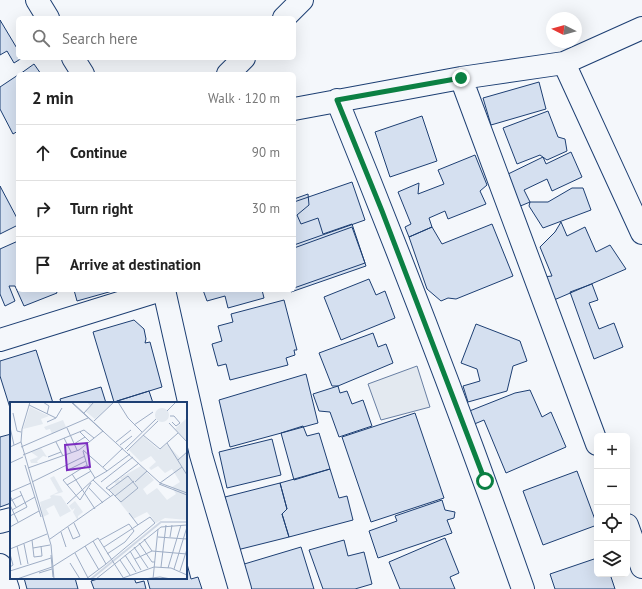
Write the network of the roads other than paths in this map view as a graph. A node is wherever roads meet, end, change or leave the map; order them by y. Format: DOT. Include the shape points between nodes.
graph roads {
  1 [pos="37,0"];
  2 [pos="302,0"];
  3 [pos="47,16"];
  4 [pos="286,16"];
  5 [pos="642,28"];
  6 [pos="74,60"];
  7 [pos="242,60"];
  8 [pos="564,63"];
  9 [pos="83,72"];
  10 [pos="230,72"];
  11 [pos="461,78"];
  12 [pos="337,100"];
  13 [pos="296,109"];
  14 [pos="642,233"];
  15 [pos="155,292"];
  16 [pos="164,292"];
  17 [pos="0,340"];
  18 [pos="184,402"];
  19 [pos="187,418"];
  20 [pos="594,436"];
  21 [pos="194,457"];
  22 [pos="10,519"];
  23 [pos="0,522"];
  24 [pos="630,534"];
  25 [pos="0,564"];
  26 [pos="642,567"];
  27 [pos="8,589"];
  28 [pos="240,589"];
  29 [pos="523,589"];
  1 -- 3 [label="street"];
  2 -- 4 [label="street"];
  5 -- 8 [label="street"];
  6 -- 9 [label="street"];
  7 -- 10 [label="street"];
  8 -- 11 [label="street"];
  8 -- 14 [label="street"];
  11 -- 12 [label="street"];
  11 -- 20 [label="street"];
  12 -- 13 [label="street"];
  12 -- 29 [label="street" via="423,316"];
  15 -- 17 [label="street"];
  16 -- 18 [label="street"];
  19 -- 21 [label="street"];
  21 -- 28 [label="street"];
  22 -- 23 [label="street"];
  24 -- 26 [label="street"];
  25 -- 27 [label="street"];
}
